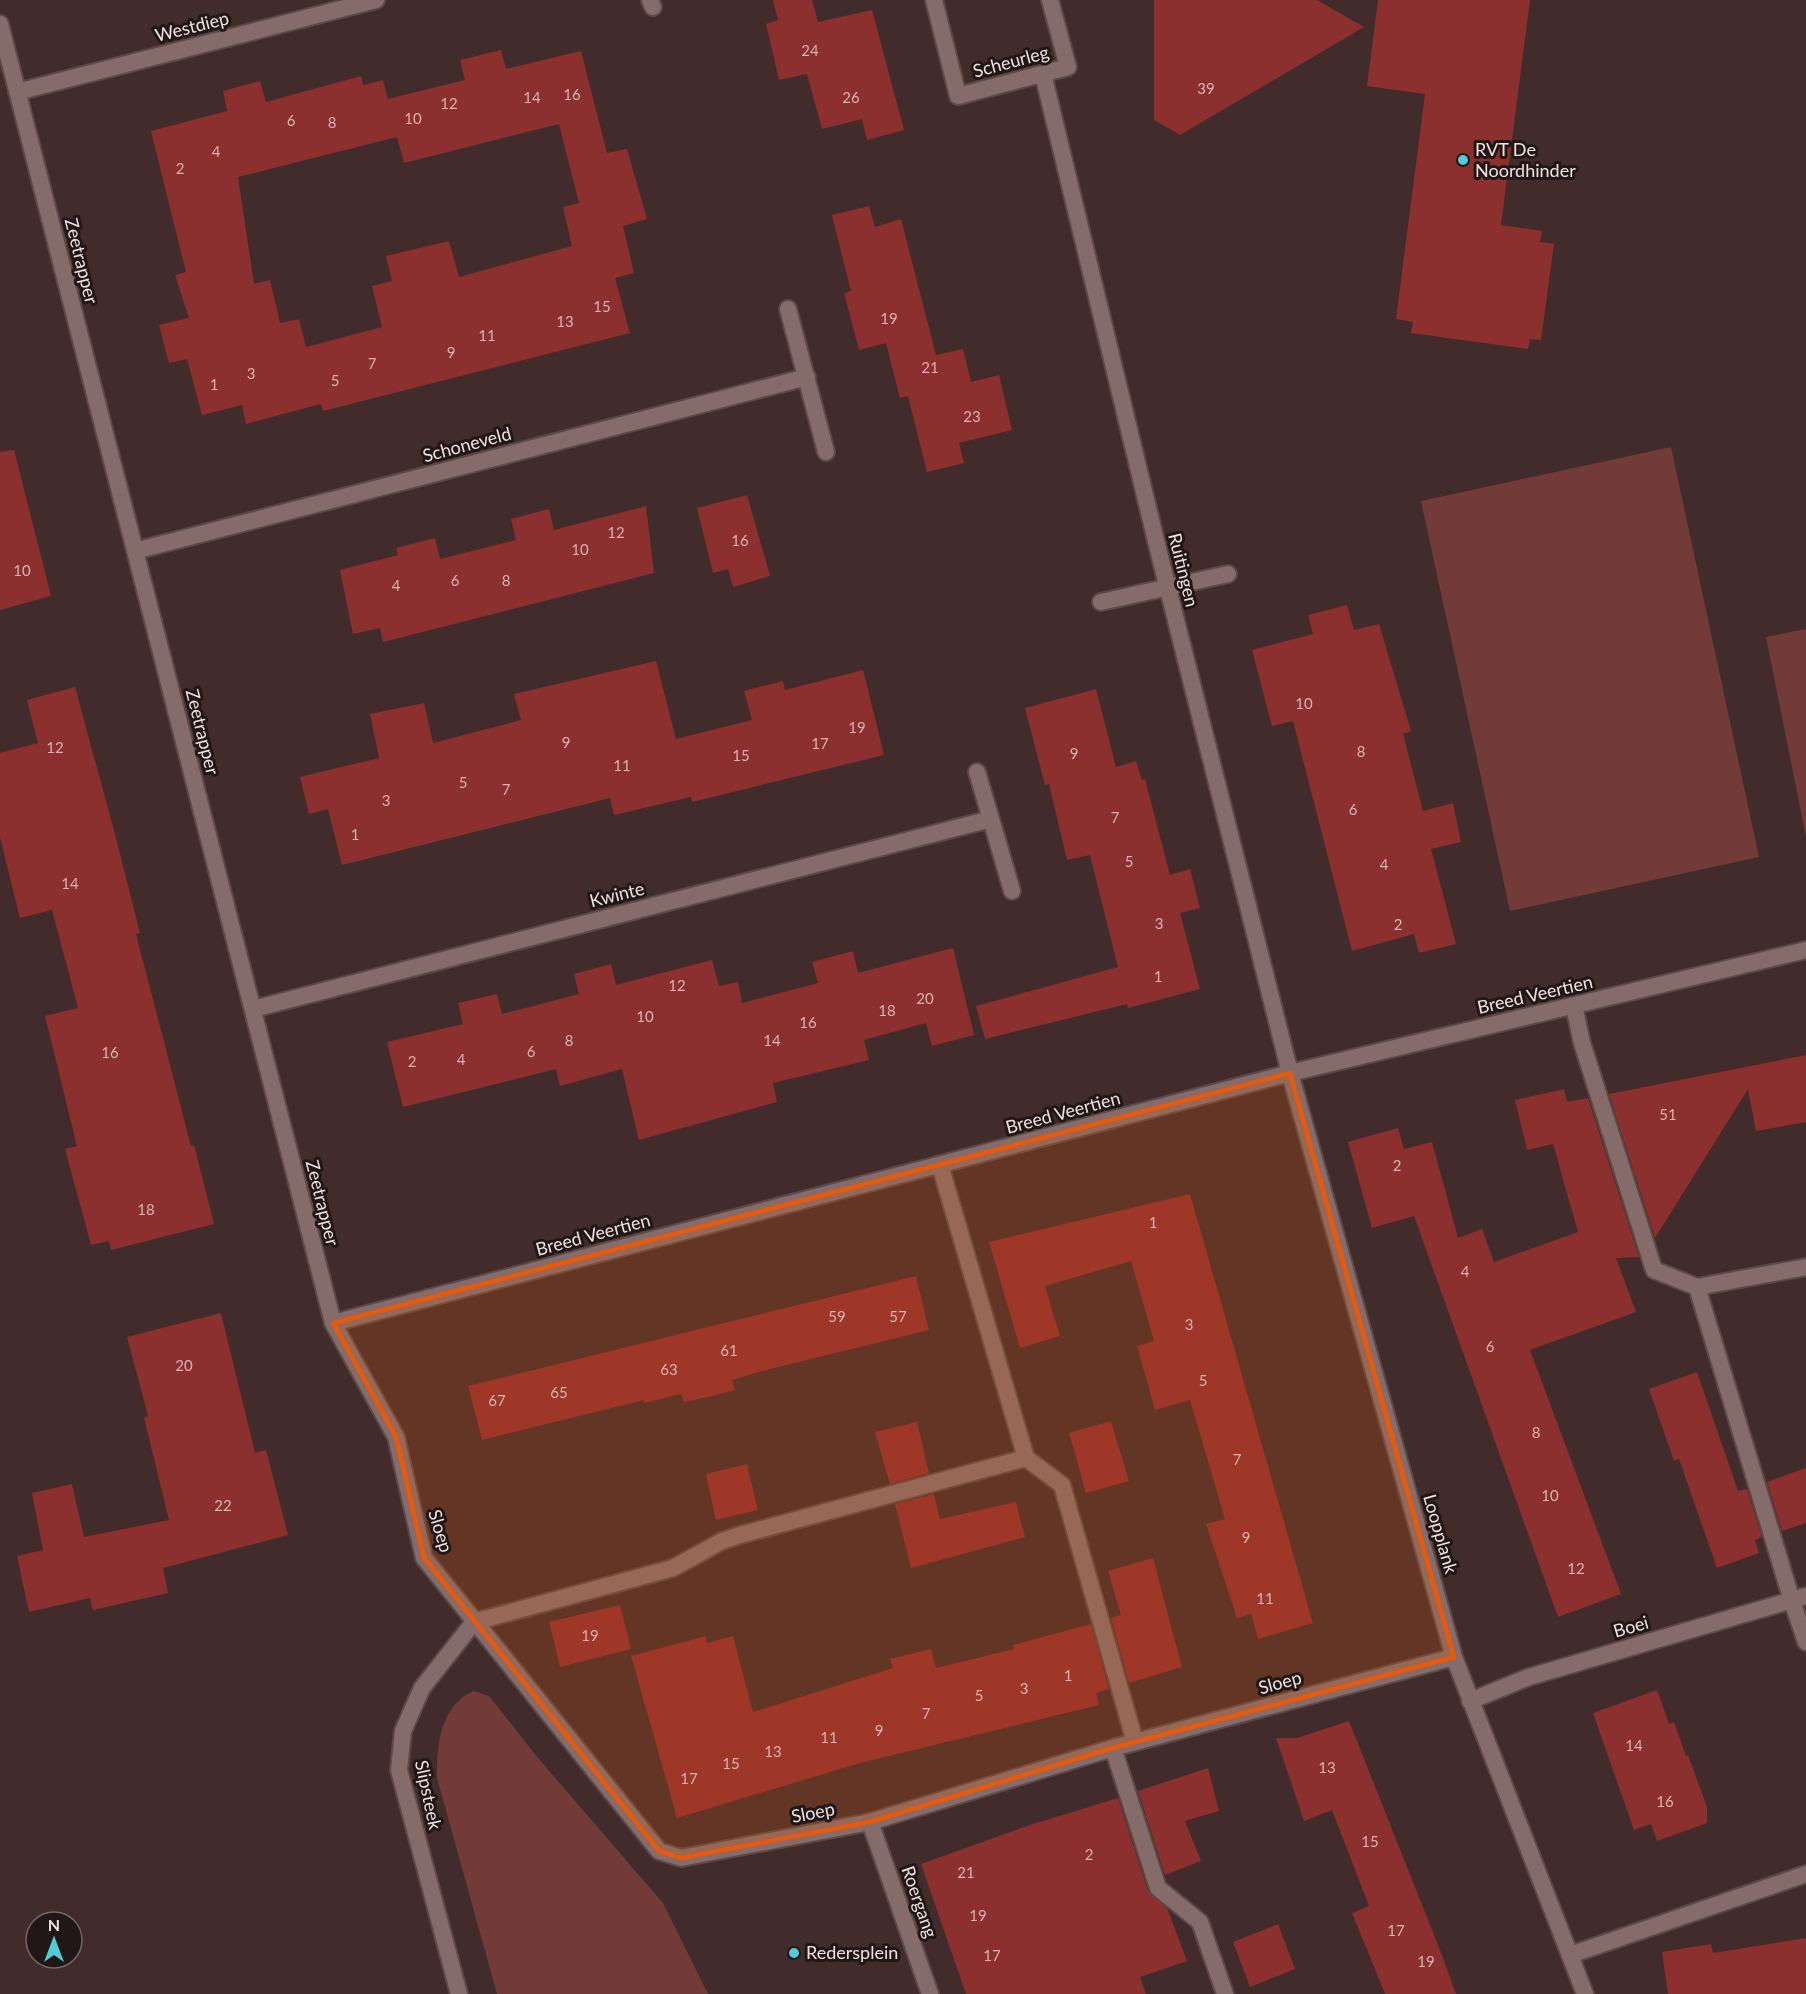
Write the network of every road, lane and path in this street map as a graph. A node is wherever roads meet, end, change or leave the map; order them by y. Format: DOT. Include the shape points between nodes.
graph roads {
  1 [pos="376,0"];
  2 [pos="934,0"];
  3 [pos="1050,0"];
  4 [pos="0,24"];
  5 [pos="1042,74"];
  6 [pos="17,92"];
  7 [pos="788,309"];
  8 [pos="807,377"];
  9 [pos="826,452"];
  10 [pos="135,551"];
  11 [pos="1228,574"];
  12 [pos="1167,587"];
  13 [pos="1101,602"];
  14 [pos="977,772"];
  15 [pos="991,819"];
  16 [pos="1012,891"];
  17 [pos="1806,950"];
  18 [pos="1574,1006"];
  19 [pos="253,1009"];
  20 [pos="1290,1073"];
  21 [pos="940,1165"];
  22 [pos="1806,1267"];
  23 [pos="1697,1287"];
  24 [pos="333,1323"];
  25 [pos="396,1437"];
  26 [pos="1026,1458"];
  27 [pos="1799,1598"];
  28 [pos="474,1622"];
  29 [pos="1806,1642"];
  30 [pos="1454,1658"];
  31 [pos="1470,1701"];
  32 [pos="1135,1742"];
  33 [pos="1113,1748"];
  34 [pos="870,1822"];
  35 [pos="1806,1874"];
  36 [pos="1570,1955"];
  37 [pos="459,1994"];
  38 [pos="930,1994"];
  39 [pos="1225,1994"];
  40 [pos="1585,1994"];
  1 -- 6 [label="street, Westdiep"];
  2 -- 5 [label="street, Scheurleg" via="958,96"];
  3 -- 5 [label="street, Scheurleg" via="1068,68"];
  4 -- 6 [label="street, Zeetrapper"];
  5 -- 12 [label="street, Ruitingen"];
  6 -- 10 [label="street, Zeetrapper"];
  7 -- 8 [label="street"];
  8 -- 9 [label="street"];
  8 -- 10 [label="street, Schoneveld"];
  10 -- 19 [label="street, Zeetrapper"];
  11 -- 12 [label="street"];
  12 -- 13 [label="street"];
  12 -- 20 [label="street, Ruitingen"];
  14 -- 15 [label="street"];
  15 -- 16 [label="street"];
  15 -- 19 [label="street, Kwinte"];
  17 -- 18 [label="street, Breed Veertien"];
  18 -- 20 [label="street, Breed Veertien"];
  18 -- 23 [label="street" via="1582,1043 1654,1270"];
  19 -- 24 [label="street, Zeetrapper"];
  20 -- 21 [label="street, Breed Veertien"];
  20 -- 30 [label="street, Loopplank"];
  21 -- 24 [label="street, Breed Veertien"];
  21 -- 26 [label="street"];
  22 -- 23 [label="street"];
  23 -- 27 [label="street"];
  24 -- 25 [label="street, Zeetrapper"];
  25 -- 28 [label="street, Sloep" via="424,1558"];
  26 -- 28 [label="street" via="722,1540 673,1568"];
  26 -- 32 [label="street" via="1062,1485"];
  27 -- 29 [label="street"];
  27 -- 31 [label="street, Boei" via="1529,1677"];
  28 -- 34 [label="street, Sloep" via="659,1851 681,1858"];
  28 -- 37 [label="street, Slipsteek" via="422,1688 403,1731 399,1770"];
  30 -- 31 [label="street, Loopplank"];
  30 -- 32 [label="street, Sloep"];
  31 -- 36 [label="street, Loopplank"];
  32 -- 33 [label="street, Sloep"];
  33 -- 34 [label="street, Sloep"];
  33 -- 39 [label="street" via="1158,1888 1200,1922"];
  34 -- 38 [label="street, Roergang"];
  35 -- 36 [label="street"];
  36 -- 40 [label="street, Loopplank"];
}
